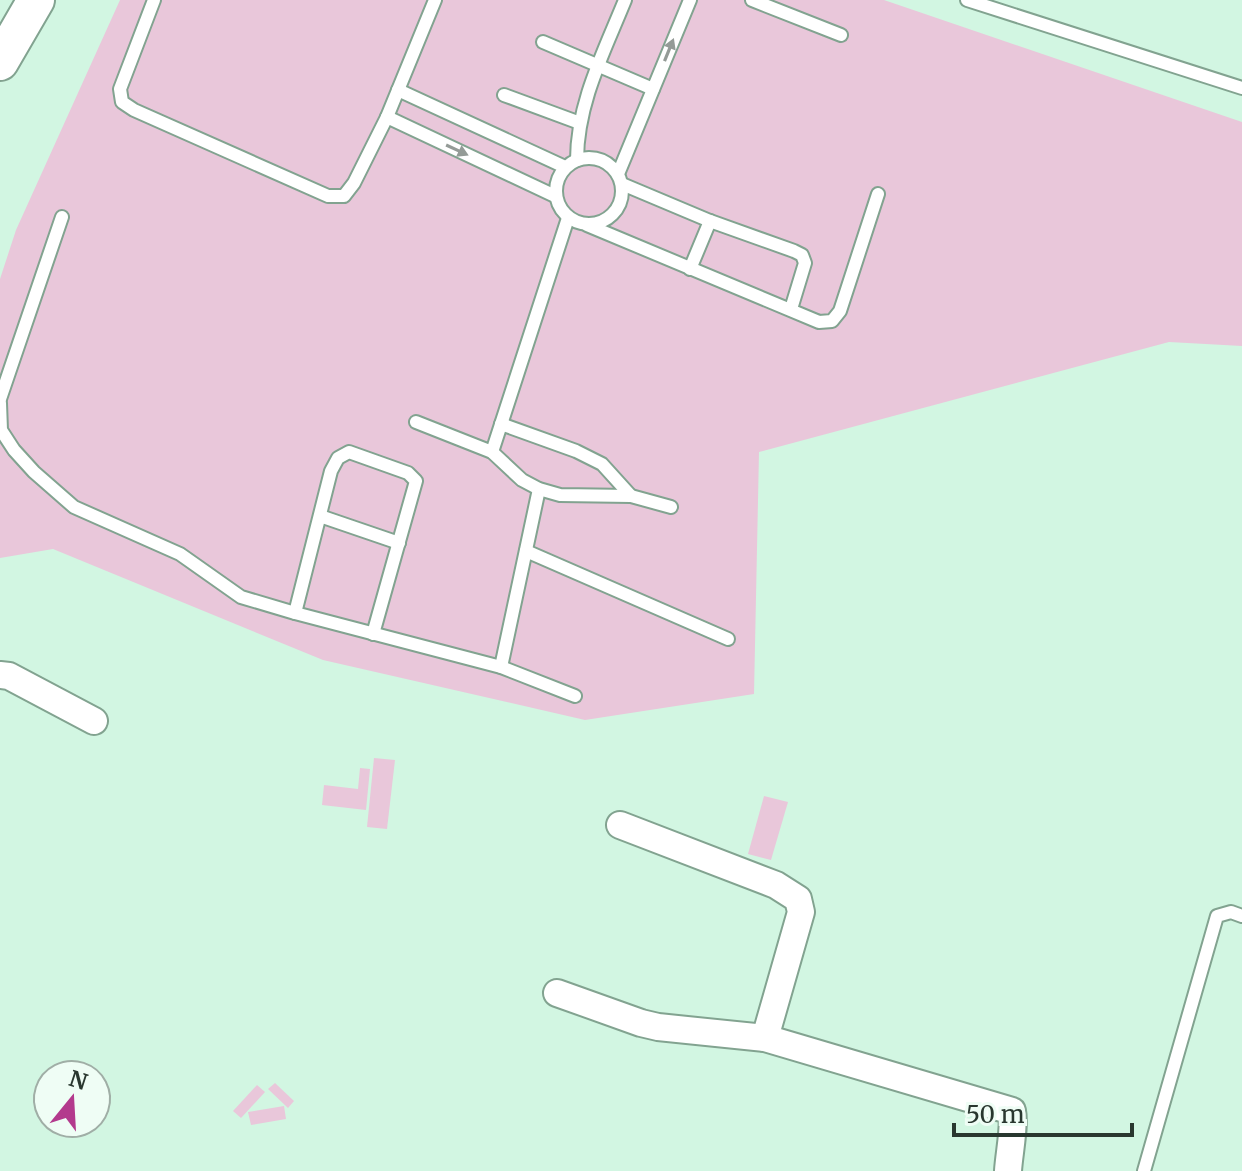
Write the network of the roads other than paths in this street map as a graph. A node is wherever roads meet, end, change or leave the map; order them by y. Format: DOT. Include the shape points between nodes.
graph roads {
  1 [pos="154,0"];
  2 [pos="435,0"];
  3 [pos="625,0"];
  4 [pos="690,0"];
  5 [pos="752,0"];
  6 [pos="967,0"];
  7 [pos="34,1"];
  8 [pos="841,35"];
  9 [pos="543,42"];
  10 [pos="0,62"];
  11 [pos="599,66"];
  12 [pos="1242,88"];
  13 [pos="653,89"];
  14 [pos="398,90"];
  15 [pos="504,95"];
  16 [pos="387,117"];
  17 [pos="580,123"];
  18 [pos="577,160"];
  19 [pos="565,167"];
  20 [pos="620,179"];
  21 [pos="878,194"];
  22 [pos="555,196"];
  23 [pos="62,217"];
  24 [pos="568,218"];
  25 [pos="710,221"];
  26 [pos="587,225"];
  27 [pos="690,269"];
  28 [pos="791,309"];
  29 [pos="0,401"];
  30 [pos="416,422"];
  31 [pos="501,424"];
  32 [pos="492,452"];
  33 [pos="539,489"];
  34 [pos="631,496"];
  35 [pos="671,507"];
  36 [pos="320,516"];
  37 [pos="399,543"];
  38 [pos="526,551"];
  39 [pos="295,613"];
  40 [pos="373,634"];
  41 [pos="728,639"];
  42 [pos="501,667"];
  43 [pos="0,675"];
  44 [pos="575,696"];
  45 [pos="94,721"];
  46 [pos="620,825"];
  47 [pos="1242,916"];
  48 [pos="557,993"];
  49 [pos="765,1038"];
  50 [pos="1008,1171"];
  51 [pos="1144,1171"];
  1 -- 16 [label="lane" via="120,89 122,102 134,110 328,196 344,196 354,183"];
  2 -- 14 [label="lane"];
  3 -- 11 [label="lane"];
  13 -- 4 [label="lane, one-way"];
  5 -- 8 [label="lane"];
  6 -- 12 [label="lane"];
  7 -- 10 [label="main road"];
  9 -- 11 [label="lane"];
  11 -- 13 [label="lane"];
  11 -- 17 [label="lane"];
  13 -- 20 [label="lane"];
  14 -- 16 [label="lane"];
  14 -- 19 [label="lane"];
  15 -- 17 [label="lane"];
  16 -- 22 [label="lane, one-way"];
  17 -- 18 [label="lane"];
  18 -- 19 [label="lane"];
  18 -- 20 [label="lane" via="607,163"];
  19 -- 22 [label="lane" via="556,180"];
  20 -- 25 [label="lane"];
  20 -- 26 [label="lane" via="622,195 615,214"];
  21 -- 28 [label="lane" via="840,311 832,321 819,322"];
  22 -- 24 [label="lane"];
  23 -- 29 [label="lane"];
  24 -- 26 [label="lane"];
  24 -- 31 [label="lane"];
  25 -- 27 [label="lane"];
  25 -- 28 [label="lane" via="802,255 805,263"];
  26 -- 27 [label="lane"];
  27 -- 28 [label="lane"];
  29 -- 39 [label="lane" via="1,430 14,450 74,507 180,554 241,597"];
  30 -- 32 [label="lane"];
  31 -- 32 [label="lane"];
  31 -- 34 [label="lane" via="602,464"];
  32 -- 33 [label="lane"];
  33 -- 34 [label="lane" via="560,495"];
  33 -- 38 [label="lane"];
  34 -- 35 [label="lane"];
  36 -- 37 [label="lane"];
  36 -- 37 [label="lane" via="331,471 349,452 408,473 416,481"];
  36 -- 39 [label="lane"];
  37 -- 40 [label="lane"];
  38 -- 41 [label="lane"];
  38 -- 42 [label="lane"];
  39 -- 40 [label="lane"];
  40 -- 42 [label="lane"];
  42 -- 44 [label="lane"];
  43 -- 45 [label="street"];
  46 -- 49 [label="street" via="776,885 798,899 801,912"];
  47 -- 51 [label="lane" via="1217,916"];
  48 -- 49 [label="street" via="658,1027"];
  49 -- 50 [label="street" via="1012,1111"];
}
